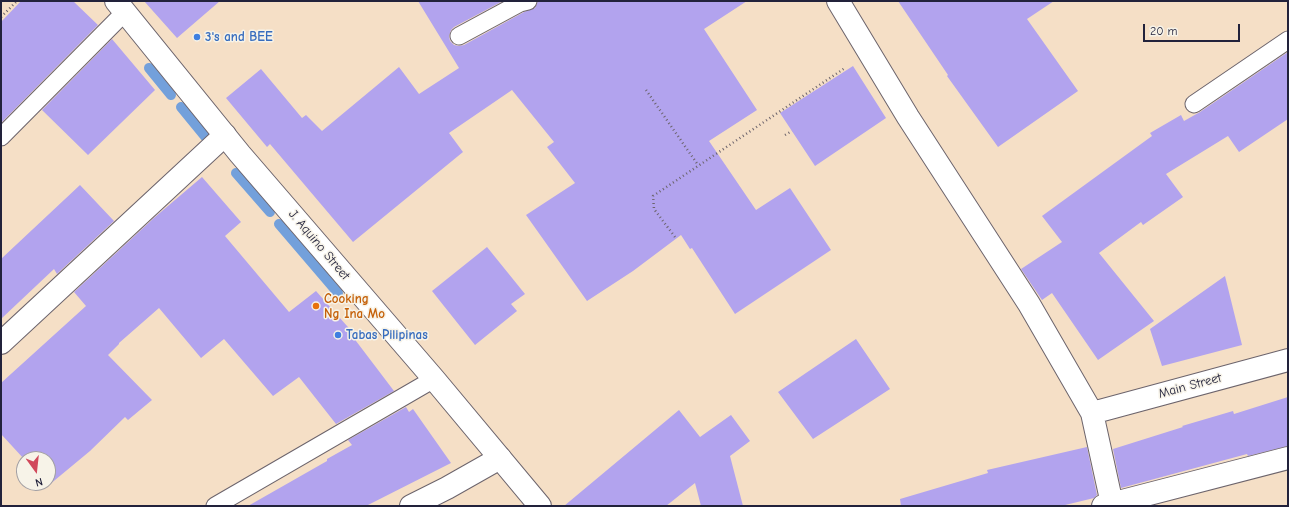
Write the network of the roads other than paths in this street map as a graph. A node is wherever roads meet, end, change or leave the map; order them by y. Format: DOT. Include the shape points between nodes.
graph roads {
  1 [pos="528,1"];
  2 [pos="838,1"];
  3 [pos="120,6"];
  4 [pos="459,36"];
  5 [pos="1288,40"];
  6 [pos="1194,104"];
  7 [pos="225,136"];
  8 [pos="1,137"];
  9 [pos="1,343"];
  10 [pos="1288,360"];
  11 [pos="434,379"];
  12 [pos="1092,413"];
  13 [pos="500,458"];
  14 [pos="1288,458"];
  15 [pos="1107,505"];
  16 [pos="215,506"];
  17 [pos="410,506"];
  18 [pos="540,506"];
  1 -- 4 [label="lane"];
  2 -- 12 [label="street" via="954,189 1033,310"];
  3 -- 7 [label="street, J. Aquino Street"];
  3 -- 8 [label="lane"];
  5 -- 6 [label="lane"];
  7 -- 9 [label="street"];
  7 -- 11 [label="street, J. Aquino Street"];
  10 -- 12 [label="street, Main Street"];
  11 -- 13 [label="street, J. Aquino Street"];
  11 -- 16 [label="lane"];
  12 -- 15 [label="street"];
  13 -- 17 [label="street"];
  13 -- 18 [label="street, J. Aquino Street"];
  14 -- 15 [label="street"];
}
